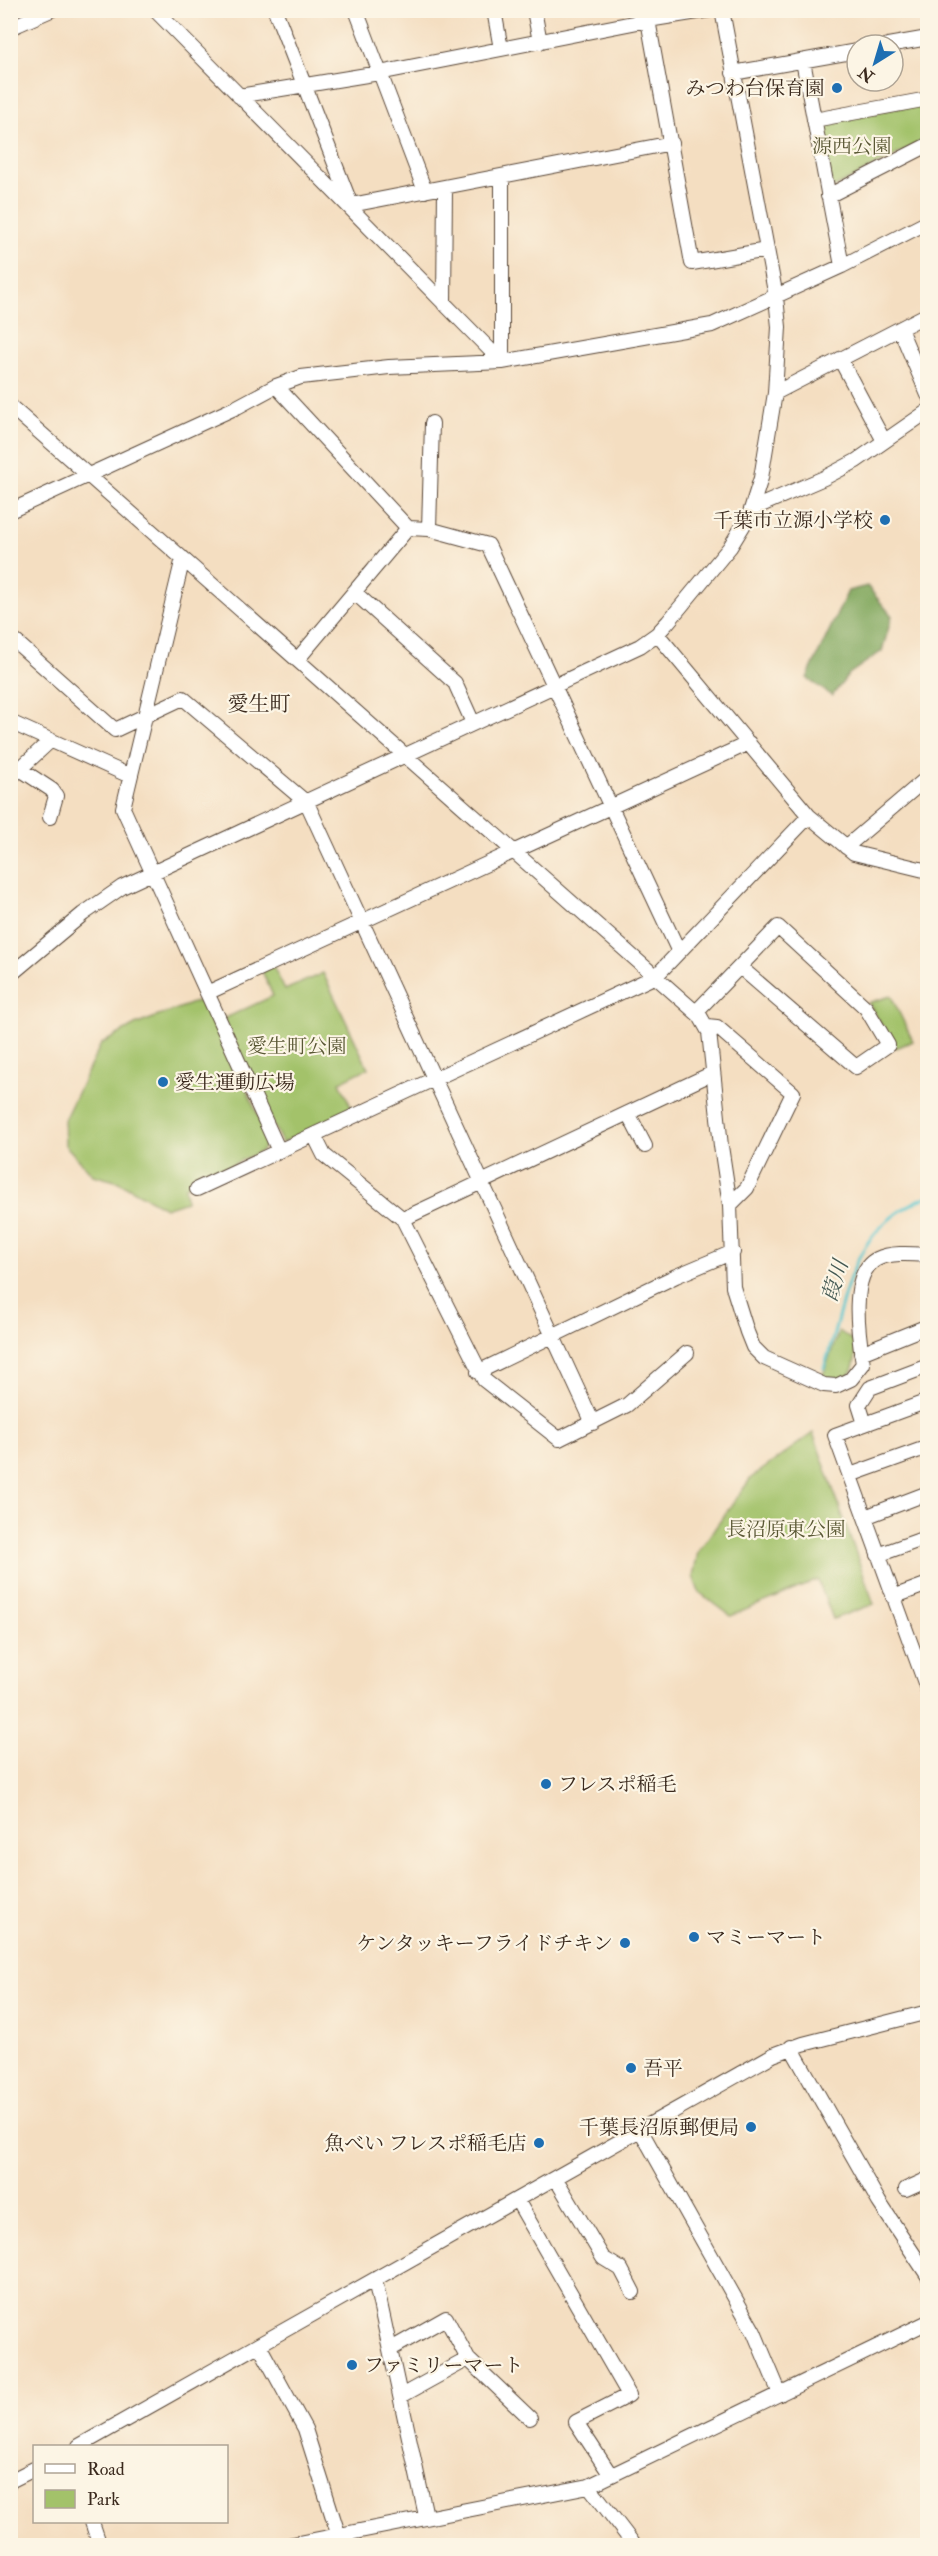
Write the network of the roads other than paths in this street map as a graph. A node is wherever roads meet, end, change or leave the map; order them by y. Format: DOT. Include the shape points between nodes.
graph roads {
  1 [pos="51,10"];
  2 [pos="155,10"];
  3 [pos="276,10"];
  4 [pos="356,10"];
  5 [pos="494,10"];
  6 [pos="534,10"];
  7 [pos="710,10"];
  8 [pos="722,10"];
  9 [pos="648,20"];
  10 [pos="10,28"];
  11 [pos="927,38"];
  12 [pos="540,42"];
  13 [pos="905,42"];
  14 [pos="501,49"];
  15 [pos="845,53"];
  16 [pos="803,61"];
  17 [pos="380,73"];
  18 [pos="733,74"];
  19 [pos="304,84"];
  20 [pos="239,96"];
  21 [pos="927,99"];
  22 [pos="814,120"];
  23 [pos="672,143"];
  24 [pos="927,145"];
  25 [pos="502,176"];
  26 [pos="445,187"];
  27 [pos="425,191"];
  28 [pos="828,196"];
  29 [pos="353,210"];
  30 [pos="927,222"];
  31 [pos="767,250"];
  32 [pos="842,266"];
  33 [pos="776,297"];
  34 [pos="444,304"];
  35 [pos="927,314"];
  36 [pos="900,329"];
  37 [pos="840,359"];
  38 [pos="502,362"];
  39 [pos="276,386"];
  40 [pos="775,393"];
  41 [pos="927,395"];
  42 [pos="10,406"];
  43 [pos="922,414"];
  44 [pos="432,423"];
  45 [pos="885,441"];
  46 [pos="89,476"];
  47 [pos="752,509"];
  48 [pos="10,511"];
  49 [pos="408,528"];
  50 [pos="429,529"];
  51 [pos="183,558"];
  52 [pos="354,592"];
  53 [pos="657,634"];
  54 [pos="16,642"];
  55 [pos="297,660"];
  56 [pos="555,686"];
  57 [pos="144,715"];
  58 [pos="10,722"];
  59 [pos="473,723"];
  60 [pos="50,741"];
  61 [pos="749,743"];
  62 [pos="405,754"];
  63 [pos="15,773"];
  64 [pos="130,776"];
  65 [pos="927,777"];
  66 [pos="307,803"];
  67 [pos="611,806"];
  68 [pos="809,816"];
  69 [pos="50,817"];
  70 [pos="846,847"];
  71 [pos="515,850"];
  72 [pos="927,871"];
  73 [pos="152,873"];
  74 [pos="363,923"];
  75 [pos="679,952"];
  76 [pos="740,967"];
  77 [pos="10,975"];
  78 [pos="656,976"];
  79 [pos="207,993"];
  80 [pos="696,1012"];
  81 [pos="707,1026"];
  82 [pos="713,1073"];
  83 [pos="436,1079"];
  84 [pos="628,1113"];
  85 [pos="314,1135"];
  86 [pos="645,1146"];
  87 [pos="279,1151"];
  88 [pos="483,1180"];
  89 [pos="197,1189"];
  90 [pos="730,1205"];
  91 [pos="403,1219"];
  92 [pos="733,1252"];
  93 [pos="927,1255"];
  94 [pos="927,1326"];
  95 [pos="554,1336"];
  96 [pos="687,1353"];
  97 [pos="861,1353"];
  98 [pos="927,1366"];
  99 [pos="478,1372"];
  100 [pos="927,1401"];
  101 [pos="593,1423"];
  102 [pos="866,1424"];
  103 [pos="927,1447"];
  104 [pos="850,1475"];
  105 [pos="927,1493"];
  106 [pos="865,1517"];
  107 [pos="927,1537"];
  108 [pos="878,1555"];
  109 [pos="927,1584"];
  110 [pos="893,1596"];
  111 [pos="927,1691"];
  112 [pos="927,2012"];
  113 [pos="791,2047"];
  114 [pos="640,2131"];
  115 [pos="556,2179"];
  116 [pos="927,2179"];
  117 [pos="906,2189"];
  118 [pos="517,2200"];
  119 [pos="927,2276"];
  120 [pos="375,2280"];
  121 [pos="633,2292"];
  122 [pos="927,2322"];
  123 [pos="259,2345"];
  124 [pos="391,2349"];
  125 [pos="468,2360"];
  126 [pos="780,2394"];
  127 [pos="401,2396"];
  128 [pos="530,2418"];
  129 [pos="81,2445"];
  130 [pos="33,2470"];
  131 [pos="610,2474"];
  132 [pos="10,2481"];
  133 [pos="589,2486"];
  134 [pos="426,2516"];
  135 [pos="92,2523"];
  136 [pos="341,2540"];
  137 [pos="100,2546"];
  138 [pos="283,2546"];
  139 [pos="635,2546"];
  1 -- 10 [label="street"];
  2 -- 20 [label="street"];
  3 -- 19 [label="street"];
  4 -- 17 [label="street"];
  5 -- 14 [label="street"];
  6 -- 12 [label="street"];
  7 -- 9 [label="street"];
  8 -- 18 [label="street"];
  9 -- 12 [label="street"];
  9 -- 23 [label="street"];
  11 -- 13 [label="street"];
  12 -- 14 [label="street"];
  14 -- 17 [label="street"];
  15 -- 16 [label="street"];
  16 -- 18 [label="street"];
  16 -- 22 [label="street"];
  17 -- 19 [label="street"];
  17 -- 27 [label="street"];
  18 -- 31 [label="street"];
  19 -- 20 [label="street"];
  19 -- 29 [label="street"];
  20 -- 29 [label="street"];
  21 -- 22 [label="street"];
  22 -- 28 [label="street"];
  23 -- 25 [label="street"];
  23 -- 31 [label="street" via="692,263"];
  24 -- 28 [label="street"];
  25 -- 26 [label="street"];
  25 -- 38 [label="street"];
  26 -- 27 [label="street"];
  26 -- 34 [label="street"];
  27 -- 29 [label="street"];
  28 -- 32 [label="street"];
  29 -- 34 [label="street"];
  30 -- 32 [label="street"];
  31 -- 33 [label="street"];
  32 -- 33 [label="street"];
  33 -- 38 [label="street" via="712,324"];
  33 -- 40 [label="street" via="779,327"];
  34 -- 38 [label="street"];
  35 -- 36 [label="street"];
  36 -- 37 [label="street"];
  36 -- 41 [label="street"];
  37 -- 40 [label="street"];
  37 -- 45 [label="street"];
  38 -- 39 [label="street" via="389,367 301,377"];
  39 -- 46 [label="street"];
  39 -- 49 [label="street"];
  40 -- 47 [label="street"];
  42 -- 46 [label="street"];
  43 -- 45 [label="street"];
  44 -- 50 [label="street"];
  45 -- 47 [label="street" via="824,478"];
  46 -- 48 [label="street"];
  46 -- 51 [label="street"];
  47 -- 53 [label="street" via="730,547"];
  49 -- 50 [label="street"];
  49 -- 52 [label="street"];
  50 -- 56 [label="street" via="488,545"];
  51 -- 55 [label="street"];
  51 -- 57 [label="street"];
  52 -- 55 [label="street"];
  52 -- 59 [label="street" via="455,683"];
  53 -- 56 [label="street"];
  53 -- 61 [label="street"];
  54 -- 57 [label="street" via="115,730"];
  55 -- 62 [label="street"];
  56 -- 59 [label="street"];
  56 -- 67 [label="street"];
  57 -- 64 [label="street"];
  57 -- 66 [label="street" via="183,698"];
  58 -- 60 [label="street"];
  59 -- 62 [label="street"];
  60 -- 63 [label="street"];
  60 -- 64 [label="street"];
  61 -- 67 [label="street"];
  61 -- 68 [label="street"];
  62 -- 66 [label="street"];
  62 -- 71 [label="street"];
  63 -- 69 [label="street" via="52,790 56,796"];
  64 -- 73 [label="street" via="123,808"];
  65 -- 70 [label="street"];
  66 -- 73 [label="street"];
  66 -- 74 [label="street"];
  67 -- 71 [label="street"];
  67 -- 75 [label="street"];
  68 -- 70 [label="street"];
  68 -- 75 [label="street"];
  70 -- 72 [label="street" via="854,853"];
  71 -- 74 [label="street"];
  71 -- 78 [label="street"];
  73 -- 77 [label="street" via="97,903"];
  73 -- 79 [label="street"];
  74 -- 79 [label="street"];
  74 -- 83 [label="street"];
  75 -- 78 [label="street"];
  76 -- 76 [label="street" via="856,1067 888,1045 866,1008 778,927"];
  76 -- 80 [label="street"];
  78 -- 80 [label="street"];
  78 -- 83 [label="street"];
  79 -- 87 [label="street"];
  80 -- 81 [label="street"];
  81 -- 82 [label="street"];
  81 -- 90 [label="street" via="717,1027 793,1093 747,1188"];
  82 -- 84 [label="street"];
  82 -- 90 [label="street"];
  83 -- 85 [label="street"];
  83 -- 88 [label="street"];
  84 -- 86 [label="street"];
  84 -- 88 [label="street"];
  85 -- 87 [label="street"];
  85 -- 91 [label="street" via="324,1155"];
  87 -- 89 [label="street"];
  88 -- 91 [label="street"];
  88 -- 95 [label="street"];
  90 -- 92 [label="street"];
  91 -- 99 [label="street"];
  92 -- 95 [label="street"];
  92 -- 97 [label="street" via="733,1287 753,1347 764,1358 814,1382 836,1386 851,1379 863,1364"];
  93 -- 97 [label="street" via="891,1255 870,1264 859,1294 857,1330"];
  94 -- 97 [label="street"];
  95 -- 99 [label="street"];
  95 -- 101 [label="street"];
  96 -- 101 [label="street" via="627,1405"];
  98 -- 102 [label="street" via="870,1388 859,1405"];
  99 -- 101 [label="street" via="559,1438"];
  100 -- 102 [label="street"];
  102 -- 104 [label="street" via="835,1435"];
  103 -- 104 [label="street"];
  104 -- 106 [label="street"];
  105 -- 106 [label="street"];
  106 -- 108 [label="street"];
  107 -- 108 [label="street"];
  108 -- 110 [label="street"];
  109 -- 110 [label="street"];
  110 -- 111 [label="street"];
  112 -- 113 [label="street"];
  113 -- 114 [label="street"];
  113 -- 119 [label="street" via="879,2202"];
  114 -- 115 [label="street"];
  114 -- 126 [label="street" via="754,2332"];
  115 -- 118 [label="street"];
  115 -- 121 [label="street" via="603,2258 621,2269"];
  116 -- 117 [label="street"];
  118 -- 120 [label="street"];
  118 -- 131 [label="street" via="629,2395 576,2422"];
  120 -- 123 [label="street"];
  120 -- 124 [label="street"];
  122 -- 126 [label="street"];
  123 -- 129 [label="street"];
  123 -- 136 [label="street" via="305,2429"];
  124 -- 125 [label="street" via="446,2318"];
  124 -- 127 [label="street"];
  125 -- 127 [label="street"];
  125 -- 128 [label="street"];
  126 -- 131 [label="street"];
  127 -- 134 [label="street"];
  130 -- 132 [label="street"];
  131 -- 133 [label="street"];
  133 -- 134 [label="street"];
  133 -- 139 [label="street"];
  134 -- 136 [label="street"];
  135 -- 137 [label="street"];
  136 -- 138 [label="street"];
}
